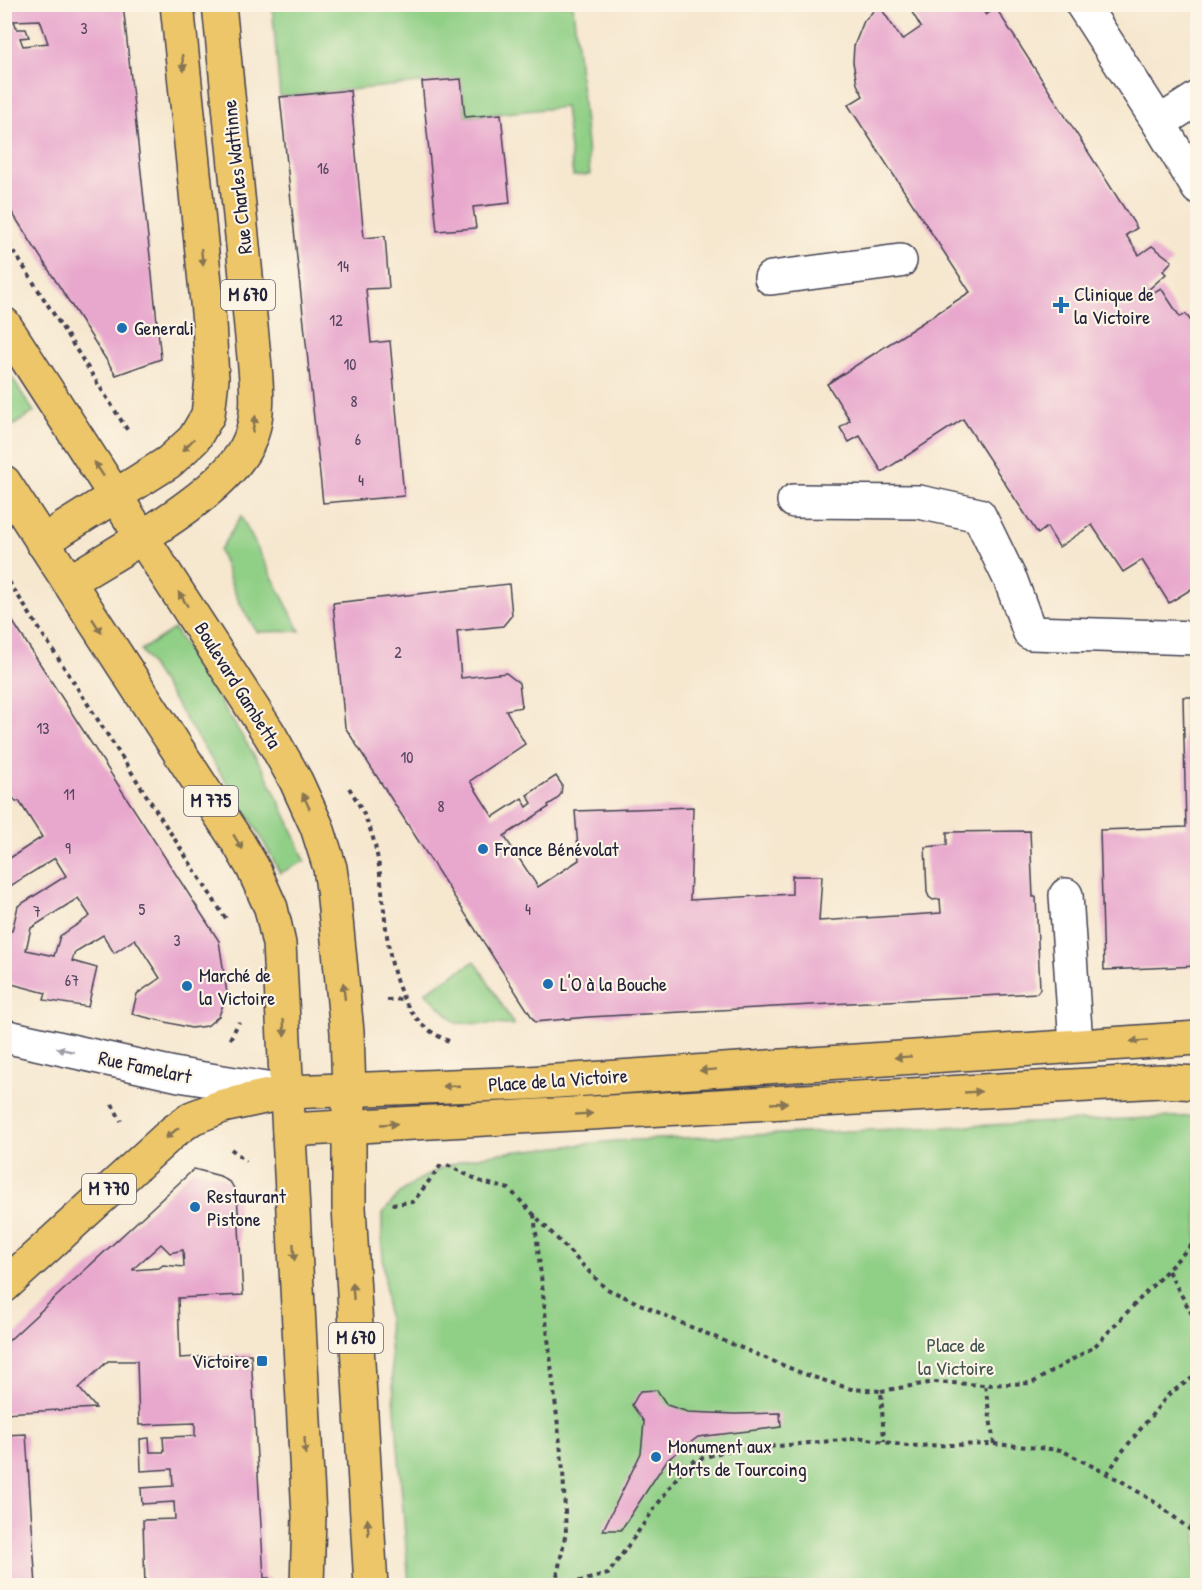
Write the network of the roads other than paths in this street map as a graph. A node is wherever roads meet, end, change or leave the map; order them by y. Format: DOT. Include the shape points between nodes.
graph roads {
  1 [pos="177,4"];
  2 [pos="219,4"];
  3 [pos="1082,4"];
  4 [pos="1197,98"];
  5 [pos="1159,123"];
  6 [pos="1197,188"];
  7 [pos="900,261"];
  8 [pos="771,278"];
  9 [pos="4,324"];
  10 [pos="4,482"];
  11 [pos="116,496"];
  12 [pos="794,501"];
  13 [pos="142,536"];
  14 [pos="42,542"];
  15 [pos="69,582"];
  16 [pos="1197,638"];
  17 [pos="1066,895"];
  18 [pos="4,1036"];
  19 [pos="1197,1038"];
  20 [pos="1076,1045"];
  21 [pos="1197,1083"];
  22 [pos="349,1091"];
  23 [pos="287,1092"];
  24 [pos="349,1126"];
  25 [pos="289,1130"];
  26 [pos="4,1286"];
  27 [pos="309,1516"];
  28 [pos="307,1586"];
  29 [pos="321,1586"];
  30 [pos="371,1586"];
  1 -- 11 [label="main road, M 670, one-way" via="209,322 211,404 203,426 187,448"];
  13 -- 2 [label="main road, Rue Charles Wattinne / M 670, one-way" via="225,476 243,454 254,426 257,390"];
  3 -- 5 [label="street"];
  4 -- 5 [label="street"];
  5 -- 6 [label="street"];
  7 -- 8 [label="street"];
  11 -- 9 [label="main road, Boulevard Gambetta, one-way"];
  10 -- 14 [label="main road, M 775"];
  11 -- 13 [label="main road, Boulevard Gambetta"];
  11 -- 14 [label="main road, M 670"];
  12 -- 16 [label="street" via="919,502 979,515 1011,581 1030,633"];
  13 -- 15 [label="main road, Rue Charles Wattinne / M 670"];
  22 -- 13 [label="main road, Boulevard Gambetta, one-way" via="333,889 317,827 270,735"];
  14 -- 15 [label="main road, M 775"];
  15 -- 23 [label="main road, M 775, one-way" via="239,844 263,889 279,944"];
  17 -- 20 [label="street"];
  23 -- 18 [label="street, Rue Famelart, one-way" via="179,1076"];
  19 -- 20 [label="main road, Place de la Victoire, one-way"];
  20 -- 22 [label="main road, Place de la Victoire, one-way" via="540,1082"];
  24 -- 21 [label="main road, Place de la Victoire, one-way" via="1161,1081"];
  22 -- 23 [label="main road, M 770"];
  22 -- 24 [label="main road, M 670"];
  23 -- 25 [label="main road, M 670"];
  23 -- 26 [label="main road, M 770, one-way" via="223,1106 192,1118 136,1164"];
  24 -- 25 [label="main road, Place de la Victoire"];
  30 -- 24 [label="main road, M 670, one-way" via="352,1277"];
  25 -- 27 [label="main road, M 670, one-way"];
  27 -- 28 [label="main road, M 670"];
  27 -- 29 [label="main road"];
}
